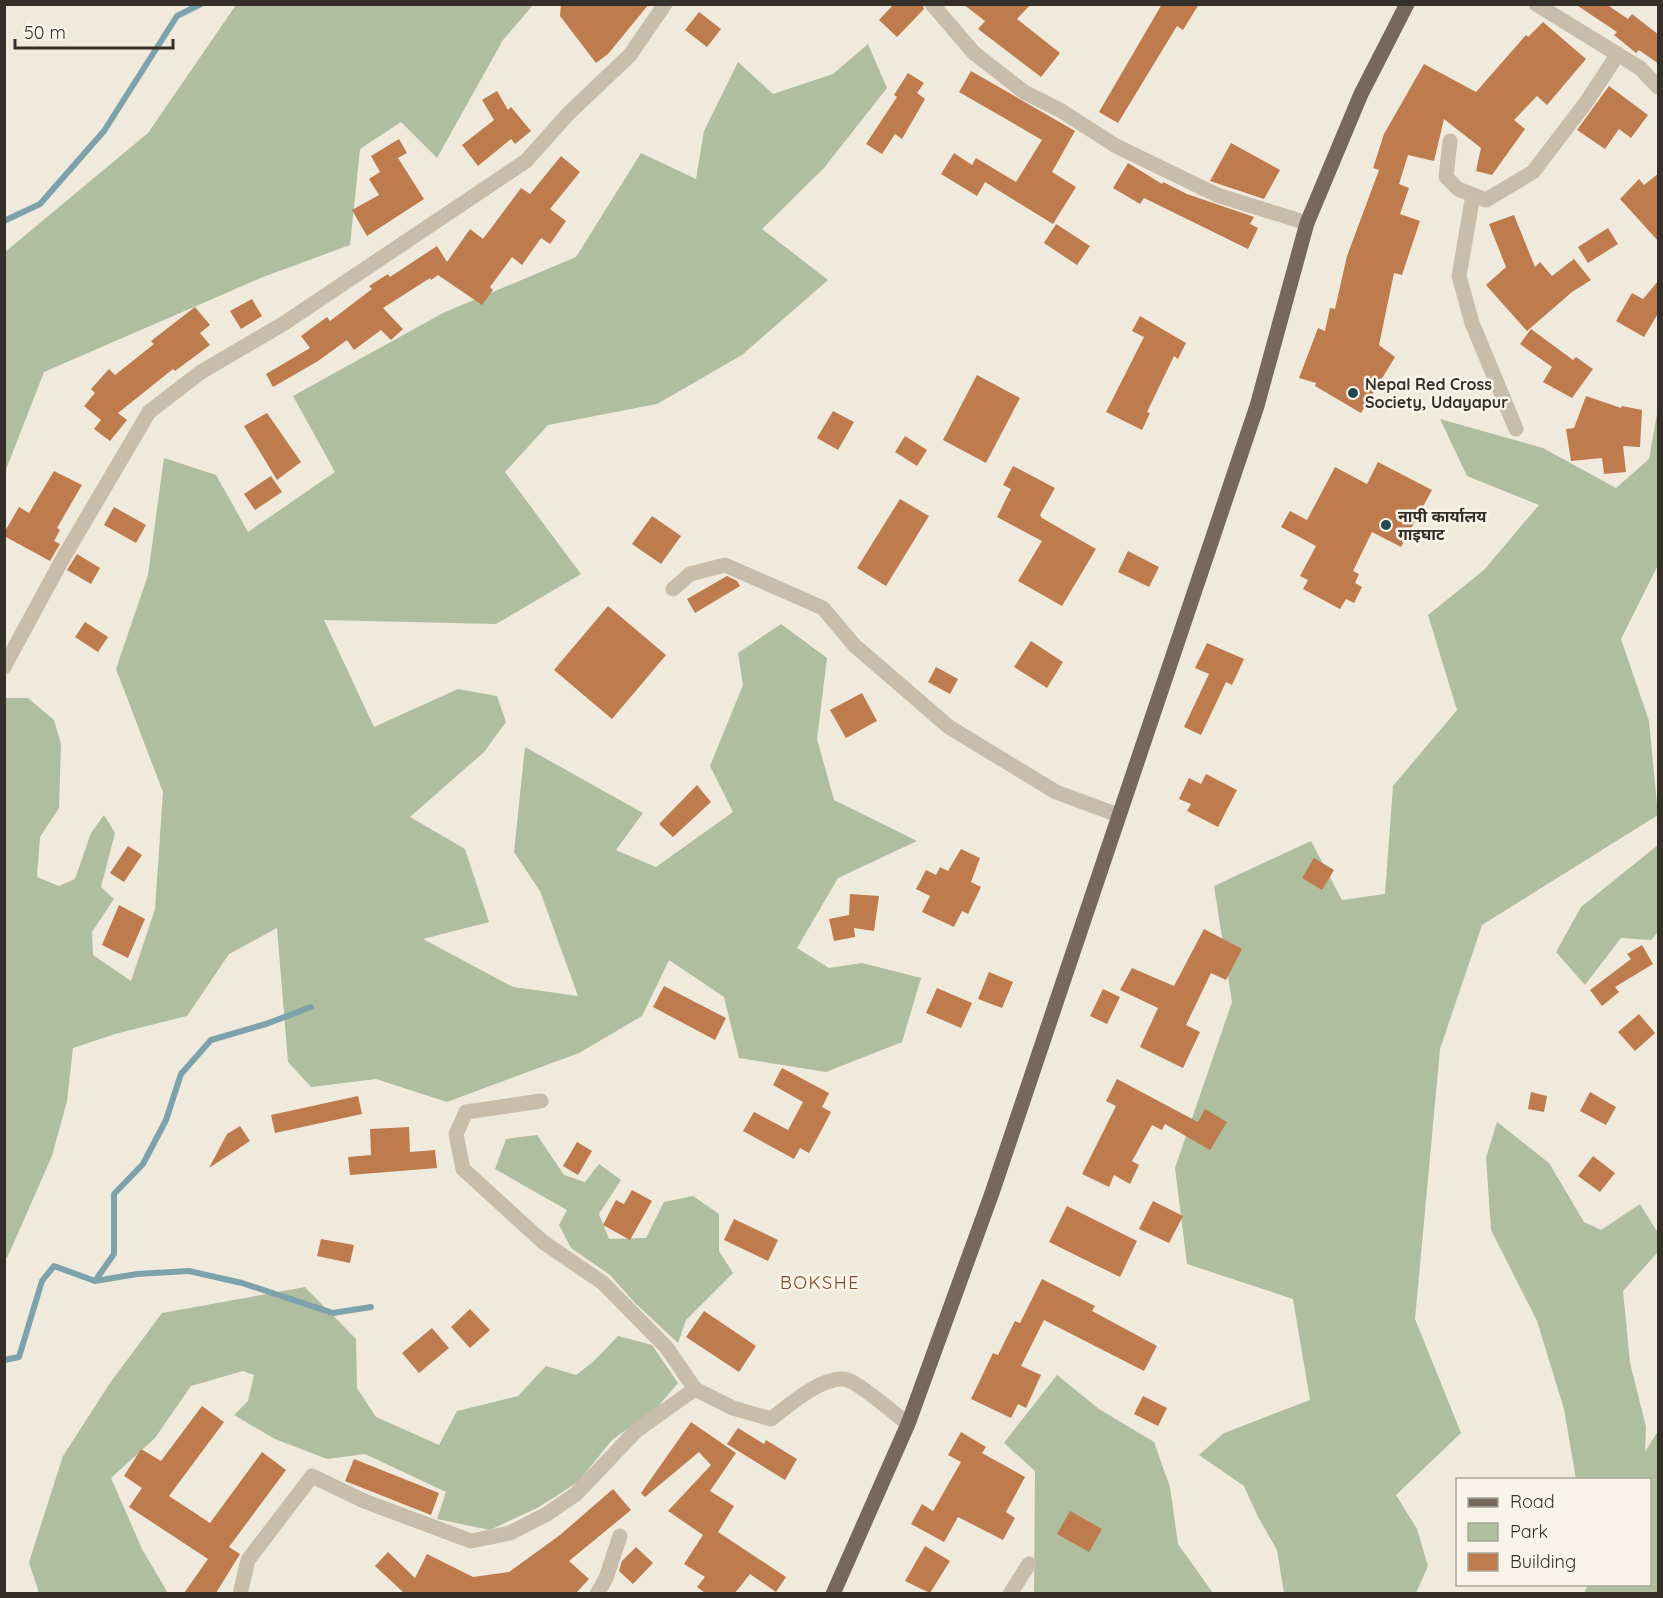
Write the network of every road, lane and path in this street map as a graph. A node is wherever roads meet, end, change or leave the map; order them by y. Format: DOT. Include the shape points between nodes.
graph roads {
  1 [pos="665,4"];
  2 [pos="932,4"];
  3 [pos="1407,4"];
  4 [pos="1536,4"];
  5 [pos="1618,54"];
  6 [pos="1659,87"];
  7 [pos="1450,141"];
  8 [pos="1473,195"];
  9 [pos="1307,223"];
  10 [pos="1516,429"];
  11 [pos="673,589"];
  12 [pos="4,667"];
  13 [pos="1118,815"];
  14 [pos="541,1101"];
  15 [pos="695,1389"];
  16 [pos="908,1424"];
  17 [pos="620,1536"];
  18 [pos="1029,1564"];
  19 [pos="240,1593"];
  20 [pos="597,1593"];
  21 [pos="833,1593"];
  22 [pos="1010,1593"];
  1 -- 12 [label="street" via="630,55 526,161 283,324 201,372 149,412"];
  2 -- 9 [label="street" via="974,53 1007,79 1116,146 1217,195"];
  3 -- 9 [label="main road" via="1361,93"];
  4 -- 5 [label="street"];
  5 -- 6 [label="street"];
  5 -- 8 [label="street" via="1533,172 1486,200"];
  7 -- 8 [label="street" via="1446,177 1458,189"];
  8 -- 10 [label="street" via="1459,276 1472,323"];
  9 -- 13 [label="main road" via="1257,406"];
  11 -- 13 [label="street" via="690,574 725,565 823,608 854,645 949,727 1056,792"];
  13 -- 16 [label="main road" via="992,1193"];
  14 -- 15 [label="street" via="466,1112 456,1134 463,1169 543,1242 603,1283 667,1348"];
  15 -- 16 [label="street" via="733,1408 771,1419 806,1392 833,1380 848,1380"];
  15 -- 19 [label="street" via="636,1431 576,1494 510,1533 471,1541 364,1501 312,1476 248,1560"];
  16 -- 21 [label="main road"];
  17 -- 20 [label="street"];
  18 -- 22 [label="street"];
}
